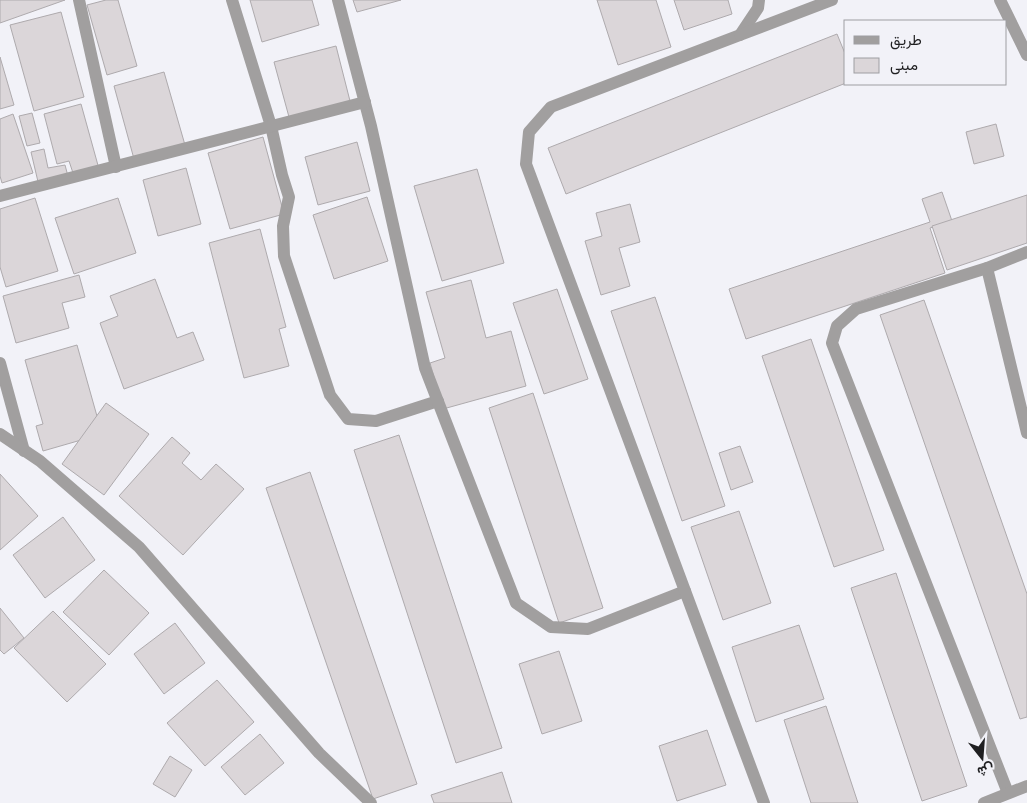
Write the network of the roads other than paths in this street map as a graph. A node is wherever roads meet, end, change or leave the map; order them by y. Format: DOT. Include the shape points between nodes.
graph roads {
  1 [pos="79,0"];
  2 [pos="232,0"];
  3 [pos="338,0"];
  4 [pos="759,0"];
  5 [pos="832,0"];
  6 [pos="1000,0"];
  7 [pos="740,35"];
  8 [pos="1027,55"];
  9 [pos="365,102"];
  10 [pos="271,126"];
  11 [pos="116,167"];
  12 [pos="0,196"];
  13 [pos="1027,252"];
  14 [pos="987,268"];
  15 [pos="0,363"];
  16 [pos="438,401"];
  17 [pos="1027,433"];
  18 [pos="0,434"];
  19 [pos="24,451"];
  20 [pos="685,591"];
  21 [pos="1027,786"];
  22 [pos="1008,793"];
  23 [pos="371,803"];
  24 [pos="764,803"];
  25 [pos="984,803"];
  1 -- 11 [label="street"];
  2 -- 10 [label="street"];
  3 -- 9 [label="street"];
  4 -- 7 [label="street" via="758,8"];
  5 -- 7 [label="street"];
  6 -- 8 [label="street"];
  7 -- 20 [label="street" via="551,107 529,132 526,164"];
  9 -- 10 [label="street"];
  9 -- 16 [label="street" via="425,368"];
  10 -- 11 [label="street"];
  10 -- 16 [label="street" via="289,197 283,226 284,256 330,395 348,419 376,421"];
  11 -- 12 [label="street"];
  13 -- 14 [label="street"];
  14 -- 17 [label="street"];
  14 -- 22 [label="street" via="856,310 837,326 832,342"];
  15 -- 19 [label="street"];
  16 -- 20 [label="street" via="516,603 550,627 588,629"];
  18 -- 19 [label="street"];
  19 -- 23 [label="street" via="40,461 140,548 318,753"];
  20 -- 24 [label="street"];
  21 -- 22 [label="street"];
  22 -- 25 [label="street"];
}
